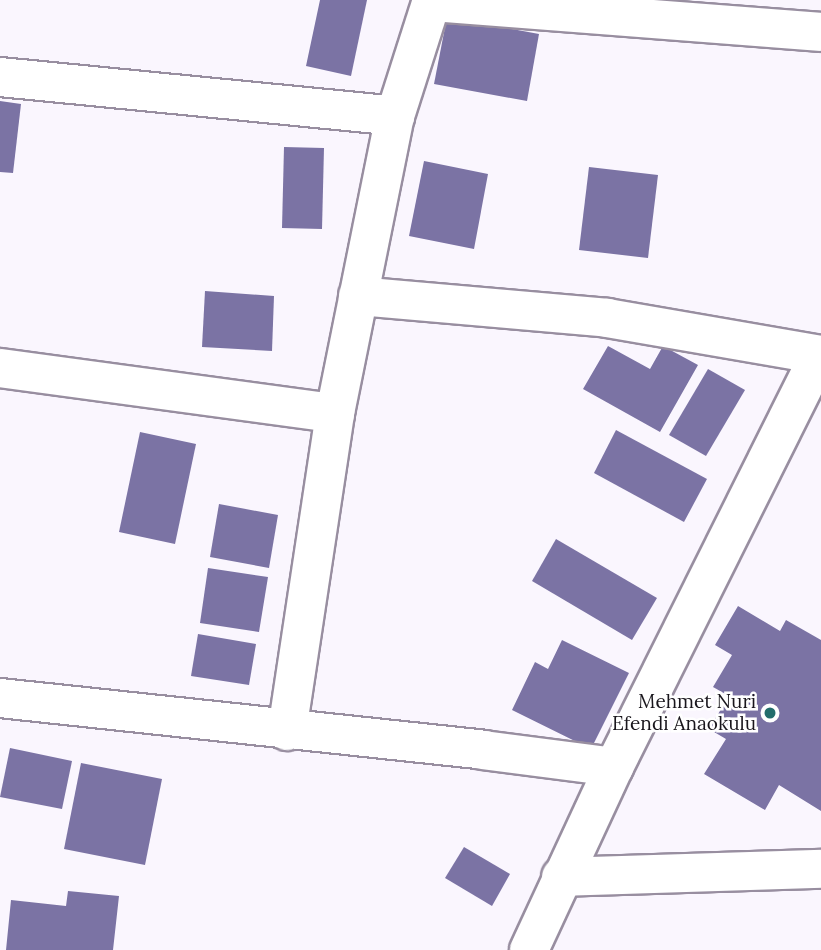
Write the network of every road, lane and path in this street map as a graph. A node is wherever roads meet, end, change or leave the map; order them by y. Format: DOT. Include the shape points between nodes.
graph roads {
  1 [pos="432,1"];
  2 [pos="821,32"];
  3 [pos="0,77"];
  4 [pos="394,116"];
  5 [pos="358,296"];
  6 [pos="820,355"];
  7 [pos="0,368"];
  8 [pos="335,413"];
  9 [pos="0,698"];
  10 [pos="287,731"];
  11 [pos="614,767"];
  12 [pos="821,869"];
  13 [pos="561,877"];
  14 [pos="529,950"];
  1 -- 2 [label="street"];
  1 -- 4 [label="street"];
  3 -- 4 [label="street"];
  4 -- 5 [label="street"];
  5 -- 6 [label="street" via="607,318"];
  5 -- 8 [label="street"];
  6 -- 11 [label="street"];
  7 -- 8 [label="street"];
  8 -- 10 [label="street"];
  9 -- 10 [label="street"];
  10 -- 11 [label="street"];
  11 -- 13 [label="street"];
  12 -- 13 [label="street"];
  13 -- 14 [label="street"];
}
